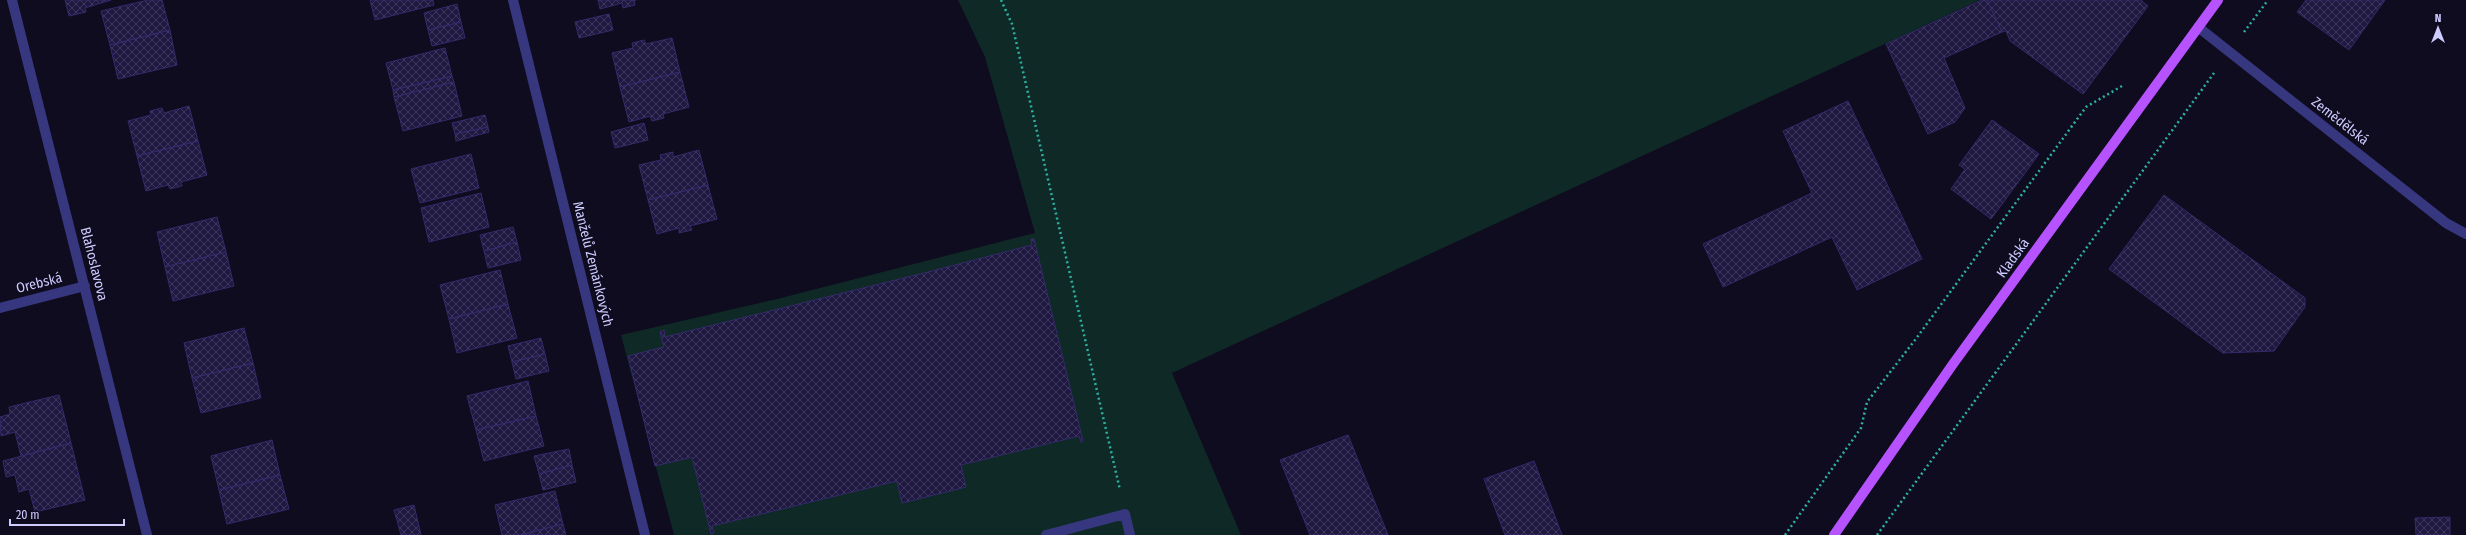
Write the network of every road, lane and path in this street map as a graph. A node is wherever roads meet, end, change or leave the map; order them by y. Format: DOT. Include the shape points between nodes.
graph roads {
  1 [pos="12,0"];
  2 [pos="513,0"];
  3 [pos="1001,0"];
  4 [pos="2218,0"];
  5 [pos="2268,0"];
  6 [pos="2198,27"];
  7 [pos="2230,52"];
  8 [pos="2126,84"];
  9 [pos="2466,234"];
  10 [pos="85,286"];
  11 [pos="0,308"];
  12 [pos="1125,514"];
  13 [pos="148,535"];
  14 [pos="645,535"];
  15 [pos="1046,535"];
  16 [pos="1130,535"];
  17 [pos="1785,535"];
  18 [pos="1834,535"];
  19 [pos="1877,535"];
  1 -- 10 [label="street, Blahoslavova"];
  2 -- 14 [label="street, Manželů Zemánkových"];
  3 -- 12 [label="path" via="1012,24"];
  4 -- 6 [label="main road, Kladská"];
  5 -- 7 [label="path"];
  6 -- 7 [label="street, Zemědělská"];
  6 -- 18 [label="main road, Kladská" via="1953,364"];
  7 -- 9 [label="street, Zemědělská" via="2446,223"];
  7 -- 19 [label="path"];
  8 -- 17 [label="path" via="2086,107 1867,402 1861,428"];
  10 -- 11 [label="street, Orebská"];
  10 -- 13 [label="street, Blahoslavova"];
  12 -- 15 [label="street"];
  12 -- 16 [label="street"];
}
